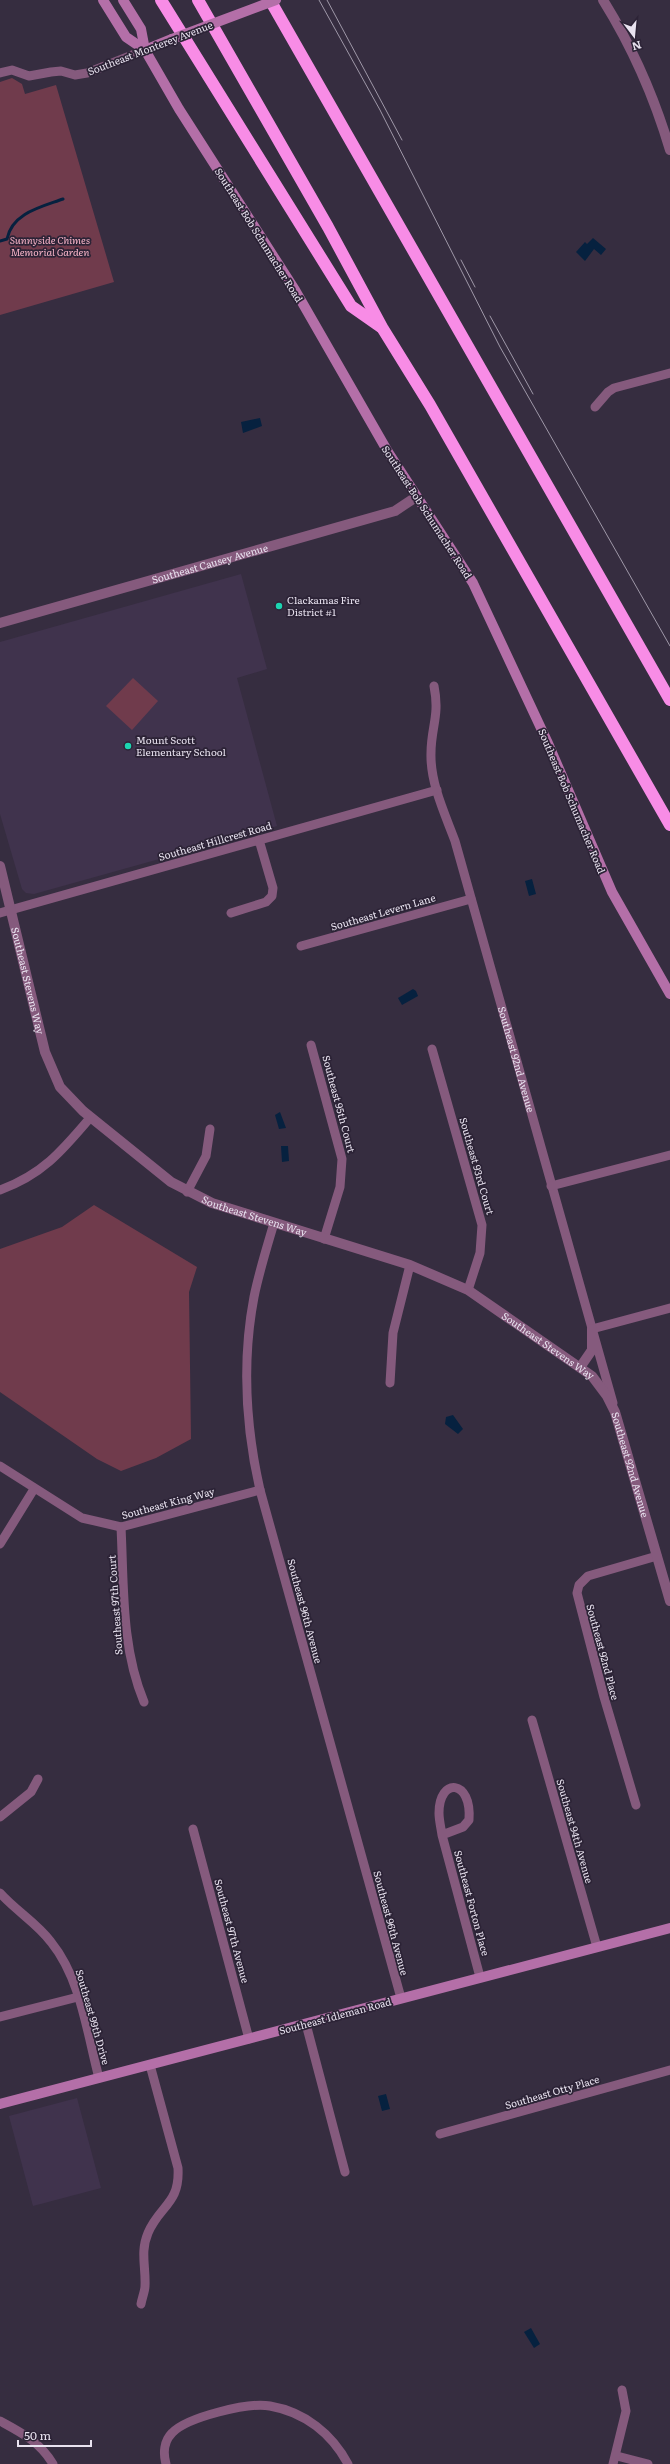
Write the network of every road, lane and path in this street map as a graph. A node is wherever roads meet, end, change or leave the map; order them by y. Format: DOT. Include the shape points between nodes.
graph roads {
  1 [pos="103,0"];
  2 [pos="123,0"];
  3 [pos="161,0"];
  4 [pos="198,0"];
  5 [pos="270,0"];
  6 [pos="276,0"];
  7 [pos="602,0"];
  8 [pos="146,50"];
  9 [pos="0,73"];
  10 [pos="670,150"];
  11 [pos="383,329"];
  12 [pos="670,373"];
  13 [pos="595,407"];
  14 [pos="416,498"];
  15 [pos="0,623"];
  16 [pos="434,686"];
  17 [pos="670,700"];
  18 [pos="437,790"];
  19 [pos="670,825"];
  20 [pos="259,840"];
  21 [pos="0,866"];
  22 [pos="471,899"];
  23 [pos="11,910"];
  24 [pos="231,912"];
  25 [pos="0,913"];
  26 [pos="302,946"];
  27 [pos="670,994"];
  28 [pos="311,1045"];
  29 [pos="432,1049"];
  30 [pos="90,1118"];
  31 [pos="210,1129"];
  32 [pos="670,1155"];
  33 [pos="551,1186"];
  34 [pos="0,1190"];
  35 [pos="187,1192"];
  36 [pos="274,1223"];
  37 [pos="324,1239"];
  38 [pos="410,1266"];
  39 [pos="468,1290"];
  40 [pos="670,1308"];
  41 [pos="592,1329"];
  42 [pos="581,1366"];
  43 [pos="390,1383"];
  44 [pos="615,1412"];
  45 [pos="0,1466"];
  46 [pos="34,1489"];
  47 [pos="260,1490"];
  48 [pos="121,1528"];
  49 [pos="0,1544"];
  50 [pos="657,1556"];
  51 [pos="670,1601"];
  52 [pos="144,1702"];
  53 [pos="532,1720"];
  54 [pos="38,1779"];
  55 [pos="636,1805"];
  56 [pos="0,1817"];
  57 [pos="193,1829"];
  58 [pos="442,1835"];
  59 [pos="0,1893"];
  60 [pos="670,1928"];
  61 [pos="597,1947"];
  62 [pos="480,1977"];
  63 [pos="78,1997"];
  64 [pos="401,1998"];
  65 [pos="0,2018"];
  66 [pos="306,2024"];
  67 [pos="249,2039"];
  68 [pos="150,2065"];
  69 [pos="670,2070"];
  70 [pos="99,2078"];
  71 [pos="0,2104"];
  72 [pos="440,2134"];
  73 [pos="345,2172"];
  74 [pos="141,2304"];
  75 [pos="622,2390"];
  76 [pos="0,2421"];
  77 [pos="615,2460"];
  78 [pos="52,2464"];
  79 [pos="166,2464"];
  80 [pos="348,2464"];
  81 [pos="648,2464"];
  1 -- 8 [label="main road, Southeast Bob Schumacher Road" via="126,37"];
  2 -- 8 [label="main road, Southeast Bob Schumacher Road" via="141,29"];
  3 -- 11 [label="highway" via="351,306"];
  4 -- 11 [label="highway" via="328,226"];
  5 -- 17 [label="highway"];
  6 -- 8 [label="main road, Southeast Monterey Avenue, bridge"];
  7 -- 10 [label="street" via="628,42 648,84"];
  8 -- 9 [label="street, Southeast Monterey Avenue" via="87,73 75,75 61,71 29,76 17,70"];
  8 -- 14 [label="main road, Southeast Bob Schumacher Road" via="179,109 295,290"];
  11 -- 19 [label="highway" via="430,405"];
  12 -- 13 [label="street" via="614,388"];
  14 -- 15 [label="street, Southeast Causey Avenue" via="395,511"];
  14 -- 27 [label="main road, Southeast Bob Schumacher Road" via="459,559 483,602 547,741 606,879"];
  16 -- 18 [label="street, Southeast 92nd Avenue" via="438,706 431,753"];
  18 -- 20 [label="street, Southeast Hillcrest Road"];
  18 -- 22 [label="street, Southeast 92nd Avenue"];
  20 -- 23 [label="street, Southeast Hillcrest Road"];
  20 -- 24 [label="street" via="273,888 272,896 266,902"];
  21 -- 23 [label="street, Southeast Stevens Way"];
  22 -- 26 [label="street, Southeast Levern Lane"];
  22 -- 33 [label="street, Southeast 92nd Avenue"];
  23 -- 25 [label="street, Southeast Hillcrest Road"];
  23 -- 30 [label="street, Southeast Stevens Way" via="52,1071 63,1091"];
  28 -- 37 [label="street, Southeast 95th Court" via="342,1158 340,1186"];
  29 -- 39 [label="street, Southeast 93rd Court" via="482,1225 480,1253"];
  30 -- 34 [label="street" via="46,1166"];
  30 -- 35 [label="street, Southeast Stevens Way" via="165,1178"];
  31 -- 35 [label="street" via="206,1156"];
  32 -- 33 [label="street"];
  33 -- 41 [label="street, Southeast 92nd Avenue"];
  35 -- 36 [label="street, Southeast Stevens Way"];
  36 -- 37 [label="street, Southeast Stevens Way"];
  36 -- 47 [label="street, Southeast 96th Avenue" via="254,1297 247,1368 250,1438"];
  37 -- 38 [label="street, Southeast Stevens Way"];
  38 -- 39 [label="street, Southeast Stevens Way"];
  38 -- 43 [label="street" via="392,1333"];
  39 -- 42 [label="street, Southeast Stevens Way"];
  40 -- 41 [label="street"];
  41 -- 42 [label="street, Southeast 92nd Avenue" via="592,1350"];
  41 -- 44 [label="street, Southeast 92nd Avenue"];
  42 -- 44 [label="street, Southeast Stevens Way" via="601,1385"];
  44 -- 50 [label="street, Southeast 92nd Avenue"];
  45 -- 46 [label="street, Southeast King Way"];
  46 -- 48 [label="street, Southeast King Way" via="82,1518"];
  46 -- 49 [label="street"];
  47 -- 48 [label="street, Southeast King Way"];
  47 -- 64 [label="street, Southeast 96th Avenue"];
  48 -- 52 [label="street, Southeast 97th Court" via="128,1650"];
  50 -- 51 [label="street, Southeast 92nd Avenue"];
  50 -- 55 [label="street, Southeast 92nd Place" via="588,1576 579,1585 577,1593"];
  53 -- 61 [label="street, Southeast 94th Avenue"];
  54 -- 56 [label="street" via="31,1792"];
  57 -- 67 [label="street, Southeast 97th Avenue"];
  58 -- 58 [label="street, Southeast Forton Place" via="439,1812 442,1798 446,1791 453,1787 459,1788 468,1800 469,1820 463,1827"];
  58 -- 62 [label="street, Southeast Forton Place"];
  59 -- 63 [label="street, Southeast 99th Drive" via="52,1943 66,1965"];
  60 -- 61 [label="main road, Southeast Idleman Road"];
  61 -- 62 [label="main road, Southeast Idleman Road"];
  62 -- 64 [label="main road, Southeast Idleman Road"];
  63 -- 65 [label="street"];
  63 -- 70 [label="street, Southeast 99th Drive"];
  64 -- 66 [label="main road, Southeast Idleman Road"];
  66 -- 67 [label="main road, Southeast Idleman Road"];
  66 -- 73 [label="street"];
  67 -- 68 [label="main road, Southeast Idleman Road"];
  68 -- 70 [label="main road, Southeast Idleman Road"];
  68 -- 74 [label="street" via="178,2168 179,2182 174,2198 157,2217 148,2234 142,2255 145,2287"];
  69 -- 72 [label="street, Southeast Otty Place"];
  70 -- 71 [label="main road, Southeast Idleman Road"];
  75 -- 77 [label="street" via="626,2411"];
  76 -- 78 [label="street" via="32,2439 41,2447"];
  77 -- 81 [label="street"];
  79 -- 80 [label="street" via="164,2451 167,2442 172,2433 184,2424 242,2405 255,2404 282,2408 314,2423 323,2430"];
}
